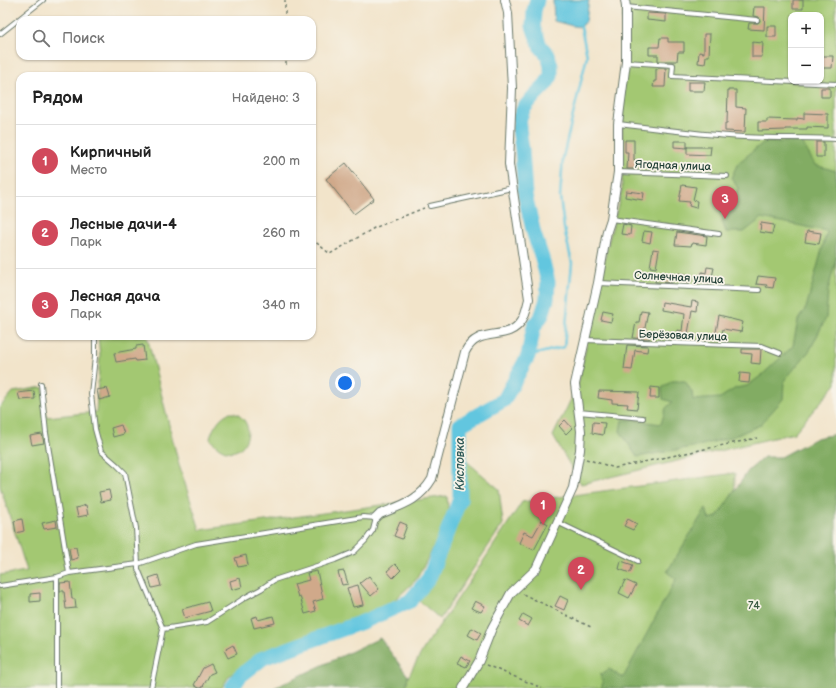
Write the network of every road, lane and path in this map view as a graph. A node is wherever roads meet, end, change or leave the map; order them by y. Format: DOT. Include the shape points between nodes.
graph roads {
  1 [pos="43,0"];
  2 [pos="285,0"];
  3 [pos="505,0"];
  4 [pos="626,3"];
  5 [pos="23,16"];
  6 [pos="285,16"];
  7 [pos="757,20"];
  8 [pos="16,21"];
  9 [pos="0,34"];
  10 [pos="286,60"];
  11 [pos="626,62"];
  12 [pos="286,64"];
  13 [pos="836,84"];
  14 [pos="618,124"];
  15 [pos="836,139"];
  16 [pos="618,172"];
  17 [pos="727,176"];
  18 [pos="513,188"];
  19 [pos="430,206"];
  20 [pos="611,219"];
  21 [pos="719,234"];
  22 [pos="316,242"];
  23 [pos="598,283"];
  24 [pos="759,290"];
  25 [pos="95,340"];
  26 [pos="584,340"];
  27 [pos="780,353"];
  28 [pos="41,384"];
  29 [pos="579,412"];
  30 [pos="643,418"];
  31 [pos="757,438"];
  32 [pos="578,457"];
  33 [pos="376,518"];
  34 [pos="557,522"];
  35 [pos="638,560"];
  36 [pos="138,564"];
  37 [pos="69,573"];
  38 [pos="57,577"];
  39 [pos="0,586"];
  40 [pos="514,590"];
  41 [pos="593,628"];
  42 [pos="163,629"];
  43 [pos="479,662"];
  44 [pos="57,688"];
  45 [pos="151,688"];
  46 [pos="462,688"];
  47 [pos="542,688"];
  1 -- 5 [label="lane"];
  2 -- 6 [label="path"];
  3 -- 18 [label="street" via="512,88 509,164"];
  4 -- 7 [label="lane"];
  4 -- 11 [label="street"];
  8 -- 9 [label="lane"];
  10 -- 12 [label="path"];
  11 -- 13 [label="lane" via="673,65 672,76"];
  11 -- 14 [label="street"];
  14 -- 15 [label="lane" via="745,137"];
  14 -- 16 [label="street"];
  16 -- 17 [label="lane, Ягодная улица"];
  16 -- 20 [label="street"];
  18 -- 19 [label="lane"];
  18 -- 33 [label="street" via="529,299 526,312 522,320 508,332 478,337 467,347 432,479 423,492 412,501"];
  19 -- 22 [label="path" via="374,228 330,254"];
  20 -- 21 [label="lane"];
  20 -- 23 [label="street"];
  23 -- 24 [label="lane, Солнечная улица"];
  23 -- 26 [label="street"];
  25 -- 36 [label="lane" via="91,394 95,429 101,451 125,473 136,528"];
  26 -- 27 [label="lane, Берёзовая улица" via="762,346"];
  26 -- 29 [label="street" via="575,384"];
  28 -- 37 [label="lane" via="46,433"];
  29 -- 30 [label="lane"];
  29 -- 32 [label="street" via="581,431"];
  31 -- 32 [label="path" via="615,468"];
  32 -- 34 [label="street" via="573,488"];
  33 -- 36 [label="lane" via="363,517 196,544"];
  33 -- 42 [label="lane" via="373,530 354,552 274,580 208,622"];
  34 -- 35 [label="lane"];
  34 -- 40 [label="street" via="536,569"];
  36 -- 37 [label="lane"];
  36 -- 42 [label="lane"];
  37 -- 38 [label="lane"];
  38 -- 39 [label="lane"];
  38 -- 44 [label="lane"];
  40 -- 41 [label="path"];
  40 -- 43 [label="street" via="492,628"];
  42 -- 45 [label="lane"];
  43 -- 46 [label="street"];
  43 -- 47 [label="path"];
}
